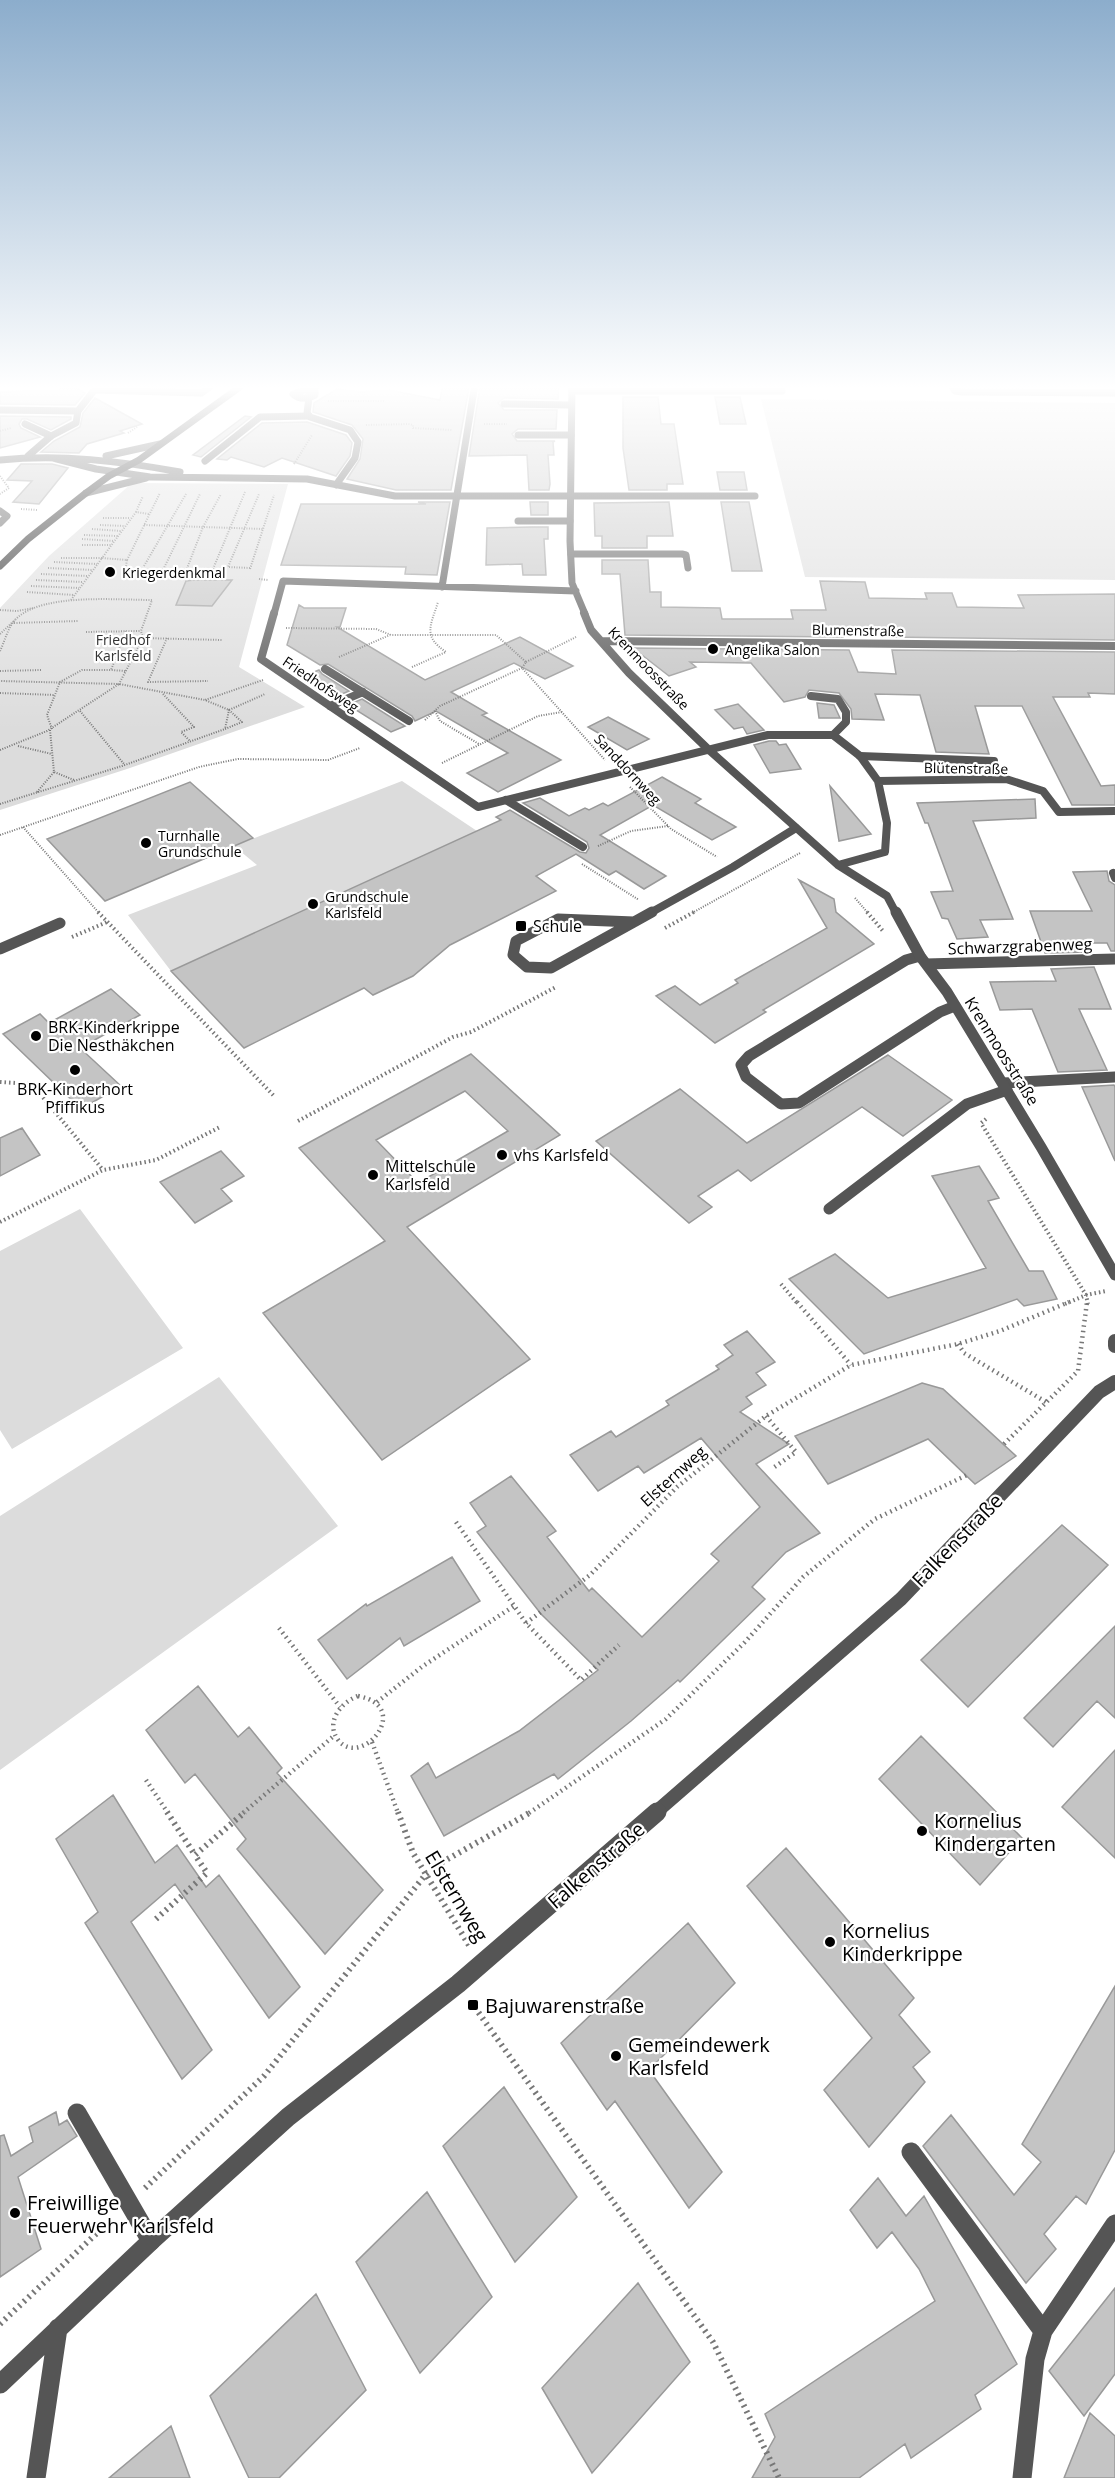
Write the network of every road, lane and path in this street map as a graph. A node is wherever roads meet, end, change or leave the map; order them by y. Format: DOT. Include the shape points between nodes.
graph roads {
  1 [pos="78,500"];
  2 [pos="157,500"];
  3 [pos="181,500"];
  4 [pos="197,500"];
  5 [pos="218,500"];
  6 [pos="242,500"];
  7 [pos="256,500"];
  8 [pos="273,500"];
  9 [pos="456,500"];
  10 [pos="572,500"];
  11 [pos="0,511"];
  12 [pos="149,514"];
  13 [pos="103,518"];
  14 [pos="131,518"];
  15 [pos="518,521"];
  16 [pos="570,521"];
  17 [pos="0,523"];
  18 [pos="100,525"];
  19 [pos="144,525"];
  20 [pos="126,526"];
  21 [pos="166,526"];
  22 [pos="182,526"];
  23 [pos="202,527"];
  24 [pos="230,528"];
  25 [pos="92,529"];
  26 [pos="244,529"];
  27 [pos="263,529"];
  28 [pos="122,531"];
  29 [pos="84,535"];
  30 [pos="119,536"];
  31 [pos="82,539"];
  32 [pos="115,541"];
  33 [pos="82,545"];
  34 [pos="112,545"];
  35 [pos="571,554"];
  36 [pos="61,558"];
  37 [pos="102,558"];
  38 [pos="128,560"];
  39 [pos="54,562"];
  40 [pos="98,564"];
  41 [pos="0,566"];
  42 [pos="126,566"];
  43 [pos="144,566"];
  44 [pos="48,568"];
  45 [pos="688,568"];
  46 [pos="213,569"];
  47 [pos="94,570"];
  48 [pos="186,571"];
  49 [pos="41,574"];
  50 [pos="161,574"];
  51 [pos="89,576"];
  52 [pos="36,580"];
  53 [pos="84,582"];
  54 [pos="31,586"];
  55 [pos="442,586"];
  56 [pos="80,588"];
  57 [pos="576,591"];
  58 [pos="27,592"];
  59 [pos="75,595"];
  60 [pos="71,600"];
  61 [pos="38,608"];
  62 [pos="0,610"];
  63 [pos="17,618"];
  64 [pos="78,621"];
  65 [pos="14,623"];
  66 [pos="269,627"];
  67 [pos="591,630"];
  68 [pos="126,631"];
  69 [pos="141,631"];
  70 [pos="86,632"];
  71 [pos="0,634"];
  72 [pos="429,634"];
  73 [pos="143,638"];
  74 [pos="167,638"];
  75 [pos="222,640"];
  76 [pos="601,641"];
  77 [pos="1115,646"];
  78 [pos="0,651"];
  79 [pos="526,662"];
  80 [pos="412,667"];
  81 [pos="522,668"];
  82 [pos="325,669"];
  83 [pos="41,670"];
  84 [pos="111,670"];
  85 [pos="126,670"];
  86 [pos="0,671"];
  87 [pos="280,673"];
  88 [pos="0,681"];
  89 [pos="208,681"];
  90 [pos="60,682"];
  91 [pos="148,682"];
  92 [pos="119,684"];
  93 [pos="142,689"];
  94 [pos="363,692"];
  95 [pos="0,693"];
  96 [pos="164,694"];
  97 [pos="266,694"];
  98 [pos="55,695"];
  99 [pos="811,696"];
  100 [pos="205,700"];
  101 [pos="330,706"];
  102 [pos="229,710"];
  103 [pos="80,711"];
  104 [pos="435,711"];
  105 [pos="562,712"];
  106 [pos="409,721"];
  107 [pos="420,723"];
  108 [pos="51,729"];
  109 [pos="225,730"];
  110 [pos="833,735"];
  111 [pos="381,740"];
  112 [pos="190,741"];
  113 [pos="479,744"];
  114 [pos="17,746"];
  115 [pos="0,750"];
  116 [pos="709,750"];
  117 [pos="52,754"];
  118 [pos="861,756"];
  119 [pos="994,761"];
  120 [pos="124,764"];
  121 [pos="426,771"];
  122 [pos="54,772"];
  123 [pos="616,774"];
  124 [pos="74,780"];
  125 [pos="878,781"];
  126 [pos="37,793"];
  127 [pos="506,800"];
  128 [pos="0,804"];
  129 [pos="1115,811"];
  130 [pos="668,826"];
  131 [pos="23,827"];
  132 [pos="796,828"];
  133 [pos="0,835"];
  134 [pos="782,835"];
  135 [pos="587,849"];
  136 [pos="802,852"];
  137 [pos="807,856"];
  138 [pos="575,859"];
  139 [pos="838,865"];
  140 [pos="734,867"];
  141 [pos="855,897"];
  142 [pos="655,910"];
  143 [pos="634,922"];
  144 [pos="60,923"];
  145 [pos="657,932"];
  146 [pos="0,949"];
  147 [pos="906,960"];
  148 [pos="923,960"];
  149 [pos="1113,962"];
  150 [pos="566,982"];
  151 [pos="955,1006"];
  152 [pos="1115,1077"];
  153 [pos="0,1082"];
  154 [pos="1005,1087"];
  155 [pos="993,1094"];
  156 [pos="275,1097"];
  157 [pos="298,1121"];
  158 [pos="220,1127"];
  159 [pos="103,1170"];
  160 [pos="829,1209"];
  161 [pos="0,1222"];
  162 [pos="1115,1275"];
  163 [pos="781,1284"];
  164 [pos="1115,1289"];
  165 [pos="1086,1295"];
  166 [pos="1115,1341"];
  167 [pos="958,1344"];
  168 [pos="1115,1346"];
  169 [pos="851,1365"];
  170 [pos="1115,1382"];
  171 [pos="1046,1402"];
  172 [pos="766,1416"];
  173 [pos="1004,1444"];
  174 [pos="773,1468"];
  175 [pos="967,1475"];
  176 [pos="456,1522"];
  177 [pos="514,1606"];
  178 [pos="526,1623"];
  179 [pos="279,1628"];
  180 [pos="620,1645"];
  181 [pos="377,1702"];
  182 [pos="340,1707"];
  183 [pos="335,1735"];
  184 [pos="372,1742"];
  185 [pos="146,1780"];
  186 [pos="195,1855"];
  187 [pos="426,1874"];
  188 [pos="156,1919"];
  189 [pos="480,1963"];
  190 [pos="458,1984"];
  191 [pos="77,2113"];
  192 [pos="911,2152"];
  193 [pos="129,2203"];
  194 [pos="1115,2224"];
  195 [pos="151,2241"];
  196 [pos="0,2324"];
  197 [pos="58,2328"];
  198 [pos="1043,2331"];
  199 [pos="0,2384"];
  200 [pos="36,2478"];
  201 [pos="779,2478"];
  202 [pos="1022,2478"];
  1 -- 41 [label="main road"];
  2 -- 12 [label="path"];
  3 -- 21 [label="path"];
  4 -- 22 [label="path"];
  5 -- 23 [label="path"];
  6 -- 24 [label="path"];
  7 -- 26 [label="path"];
  8 -- 27 [label="path"];
  9 -- 55 [label="street"];
  10 -- 16 [label="street, Krenmoosstraße"];
  11 -- 17 [label="street" via="8,516"];
  12 -- 14 [label="path" via="135,512"];
  12 -- 19 [label="path"];
  13 -- 14 [label="path"];
  14 -- 20 [label="path"];
  15 -- 16 [label="street"];
  16 -- 35 [label="street, Krenmoosstraße"];
  18 -- 20 [label="path"];
  19 -- 21 [label="path"];
  19 -- 38 [label="path"];
  20 -- 28 [label="path"];
  21 -- 22 [label="path"];
  21 -- 43 [label="path"];
  22 -- 23 [label="path"];
  22 -- 50 [label="path"];
  23 -- 24 [label="path"];
  23 -- 48 [label="path"];
  24 -- 26 [label="path"];
  24 -- 46 [label="path"];
  25 -- 28 [label="path"];
  26 -- 27 [label="path"];
  26 -- 27 [label="path" via="228,567 250,568"];
  28 -- 30 [label="path"];
  29 -- 30 [label="path"];
  30 -- 32 [label="path"];
  31 -- 32 [label="path"];
  32 -- 34 [label="path"];
  33 -- 34 [label="path"];
  34 -- 37 [label="path"];
  35 -- 45 [label="street" via="682,554 686,555"];
  35 -- 57 [label="street, Krenmoosstraße"];
  36 -- 37 [label="path"];
  37 -- 38 [label="path"];
  37 -- 40 [label="path"];
  38 -- 42 [label="path"];
  39 -- 40 [label="path"];
  40 -- 47 [label="path"];
  44 -- 47 [label="path"];
  47 -- 51 [label="path"];
  49 -- 51 [label="path"];
  51 -- 53 [label="path"];
  52 -- 53 [label="path"];
  53 -- 56 [label="path"];
  54 -- 56 [label="path"];
  55 -- 57 [label="street, Friedhofsweg"];
  55 -- 66 [label="street, Friedhofsweg" via="284,581"];
  55 -- 72 [label="path"];
  56 -- 59 [label="path"];
  57 -- 67 [label="street, Krenmoosstraße"];
  58 -- 59 [label="path"];
  59 -- 60 [label="path"];
  60 -- 61 [label="path"];
  60 -- 69 [label="path" via="152,600"];
  61 -- 62 [label="path"];
  61 -- 63 [label="path"];
  63 -- 65 [label="path"];
  63 -- 71 [label="path"];
  64 -- 65 [label="path"];
  65 -- 78 [label="path"];
  66 -- 72 [label="path"];
  66 -- 87 [label="street, Friedhofsweg" via="261,659"];
  67 -- 76 [label="street, Krenmoosstraße"];
  67 -- 79 [label="path"];
  68 -- 69 [label="path"];
  68 -- 70 [label="path"];
  68 -- 84 [label="path"];
  69 -- 73 [label="path"];
  72 -- 79 [label="path" via="496,634"];
  72 -- 80 [label="path" via="433,644 446,652"];
  73 -- 74 [label="path"];
  73 -- 85 [label="path"];
  74 -- 75 [label="path"];
  74 -- 91 [label="path"];
  76 -- 77 [label="street, Blumenstraße"];
  76 -- 116 [label="street, Krenmoosstraße"];
  79 -- 81 [label="path"];
  81 -- 104 [label="path"];
  81 -- 105 [label="path, Sanddornweg"];
  82 -- 94 [label="street"];
  83 -- 86 [label="path"];
  84 -- 85 [label="path"];
  84 -- 90 [label="path" via="82,670"];
  85 -- 92 [label="path"];
  87 -- 100 [label="path"];
  87 -- 101 [label="street, Friedhofsweg"];
  88 -- 90 [label="path"];
  89 -- 91 [label="path"];
  90 -- 92 [label="path"];
  90 -- 98 [label="path"];
  91 -- 93 [label="path"];
  92 -- 93 [label="path"];
  92 -- 103 [label="path"];
  93 -- 96 [label="path"];
  94 -- 101 [label="street"];
  94 -- 106 [label="street"];
  95 -- 98 [label="path"];
  96 -- 100 [label="path"];
  96 -- 112 [label="path" via="194,727 181,732"];
  97 -- 102 [label="path"];
  98 -- 108 [label="path" via="47,715"];
  99 -- 110 [label="street" via="838,699 846,712 846,722"];
  100 -- 102 [label="path"];
  101 -- 111 [label="street, Friedhofsweg"];
  102 -- 109 [label="path"];
  102 -- 109 [label="path" via="242,722"];
  103 -- 108 [label="path"];
  103 -- 120 [label="path"];
  104 -- 107 [label="path"];
  104 -- 113 [label="path" via="440,721"];
  105 -- 113 [label="path" via="538,716"];
  105 -- 123 [label="path, Sanddornweg"];
  108 -- 114 [label="path"];
  108 -- 117 [label="path"];
  109 -- 112 [label="path"];
  110 -- 116 [label="street" via="768,735"];
  110 -- 118 [label="street"];
  111 -- 121 [label="street, Friedhofsweg"];
  111 -- 131 [label="path" via="328,760 238,759 199,767"];
  112 -- 120 [label="path"];
  113 -- 121 [label="path"];
  114 -- 115 [label="path"];
  114 -- 117 [label="path"];
  116 -- 123 [label="street, Friedhofsweg"];
  116 -- 132 [label="street, Krenmoosstraße"];
  117 -- 122 [label="path"];
  118 -- 119 [label="street"];
  118 -- 125 [label="street"];
  120 -- 124 [label="path"];
  121 -- 127 [label="street, Friedhofsweg" via="478,807"];
  122 -- 124 [label="path"];
  122 -- 126 [label="path"];
  123 -- 127 [label="street, Friedhofsweg"];
  123 -- 130 [label="path, Sanddornweg"];
  124 -- 126 [label="path"];
  125 -- 129 [label="street, Blütenstraße" via="1006,779 1043,791 1059,812"];
  125 -- 139 [label="street" via="887,823 885,852"];
  126 -- 128 [label="path"];
  127 -- 135 [label="street"];
  130 -- 135 [label="path" via="631,831"];
  130 -- 140 [label="path, Sanddornweg"];
  131 -- 133 [label="path"];
  131 -- 156 [label="path" via="107,922"];
  132 -- 134 [label="street"];
  132 -- 139 [label="street, Krenmoosstraße"];
  134 -- 136 [label="path"];
  134 -- 140 [label="street"];
  136 -- 137 [label="path"];
  136 -- 145 [label="path"];
  138 -- 142 [label="path"];
  139 -- 148 [label="street, Krenmoosstraße" via="887,896"];
  140 -- 142 [label="street"];
  141 -- 147 [label="path"];
  142 -- 143 [label="street"];
  143 -- 143 [label="street" via="558,919 516,941 513,955 527,967 550,968"];
  144 -- 146 [label="street"];
  147 -- 148 [label="street, Schwarzgrabenweg"];
  147 -- 151 [label="street, Schwarzgrabenweg" via="748,1056 741,1065 746,1077 781,1104 799,1103"];
  148 -- 149 [label="street, Schwarzgrabenweg"];
  148 -- 151 [label="street, Krenmoosstraße"];
  150 -- 157 [label="path" via="471,1032 453,1037"];
  151 -- 154 [label="street, Krenmoosstraße"];
  152 -- 154 [label="street"];
  153 -- 159 [label="path" via="32,1084"];
  154 -- 155 [label="street"];
  154 -- 162 [label="street, Krenmoosstraße"];
  155 -- 160 [label="street" via="967,1104"];
  155 -- 165 [label="path" via="998,1110 981,1123"];
  158 -- 159 [label="path" via="156,1160"];
  159 -- 161 [label="path"];
  163 -- 169 [label="path"];
  164 -- 165 [label="path, Elsternweg"];
  165 -- 167 [label="path, Elsternweg"];
  165 -- 171 [label="path" via="1088,1305 1078,1371"];
  166 -- 168 [label="street"];
  167 -- 169 [label="path, Elsternweg"];
  167 -- 171 [label="path" via="964,1353"];
  169 -- 172 [label="path, Elsternweg"];
  170 -- 189 [label="street, Falkenstraße" via="1099,1392 901,1599"];
  171 -- 173 [label="path"];
  172 -- 174 [label="path" via="796,1452"];
  172 -- 178 [label="path, Elsternweg" via="677,1487 590,1575"];
  175 -- 187 [label="path" via="875,1519 803,1577 745,1642 666,1719 543,1806"];
  176 -- 177 [label="path"];
  177 -- 178 [label="path"];
  177 -- 181 [label="path" via="423,1666"];
  178 -- 180 [label="path" via="581,1680"];
  179 -- 182 [label="path"];
  181 -- 182 [label="path" via="357,1696"];
  181 -- 184 [label="path" via="384,1720"];
  182 -- 183 [label="path" via="334,1718"];
  183 -- 184 [label="path" via="354,1748"];
  183 -- 186 [label="path"];
  184 -- 187 [label="path, Elsternweg" via="413,1853"];
  185 -- 186 [label="path"];
  186 -- 188 [label="path" via="207,1873"];
  187 -- 189 [label="path, Elsternweg"];
  187 -- 193 [label="path" via="264,2076"];
  189 -- 190 [label="street, Falkenstraße"];
  190 -- 195 [label="street, Falkenstraße" via="288,2117"];
  190 -- 201 [label="path" via="713,2342"];
  191 -- 193 [label="street"];
  192 -- 198 [label="street"];
  193 -- 195 [label="street"];
  193 -- 196 [label="path"];
  194 -- 198 [label="street"];
  195 -- 197 [label="street, Falkenstraße"];
  197 -- 199 [label="street, Falkenstraße"];
  197 -- 200 [label="street"];
  198 -- 202 [label="street" via="1035,2360"];
}
